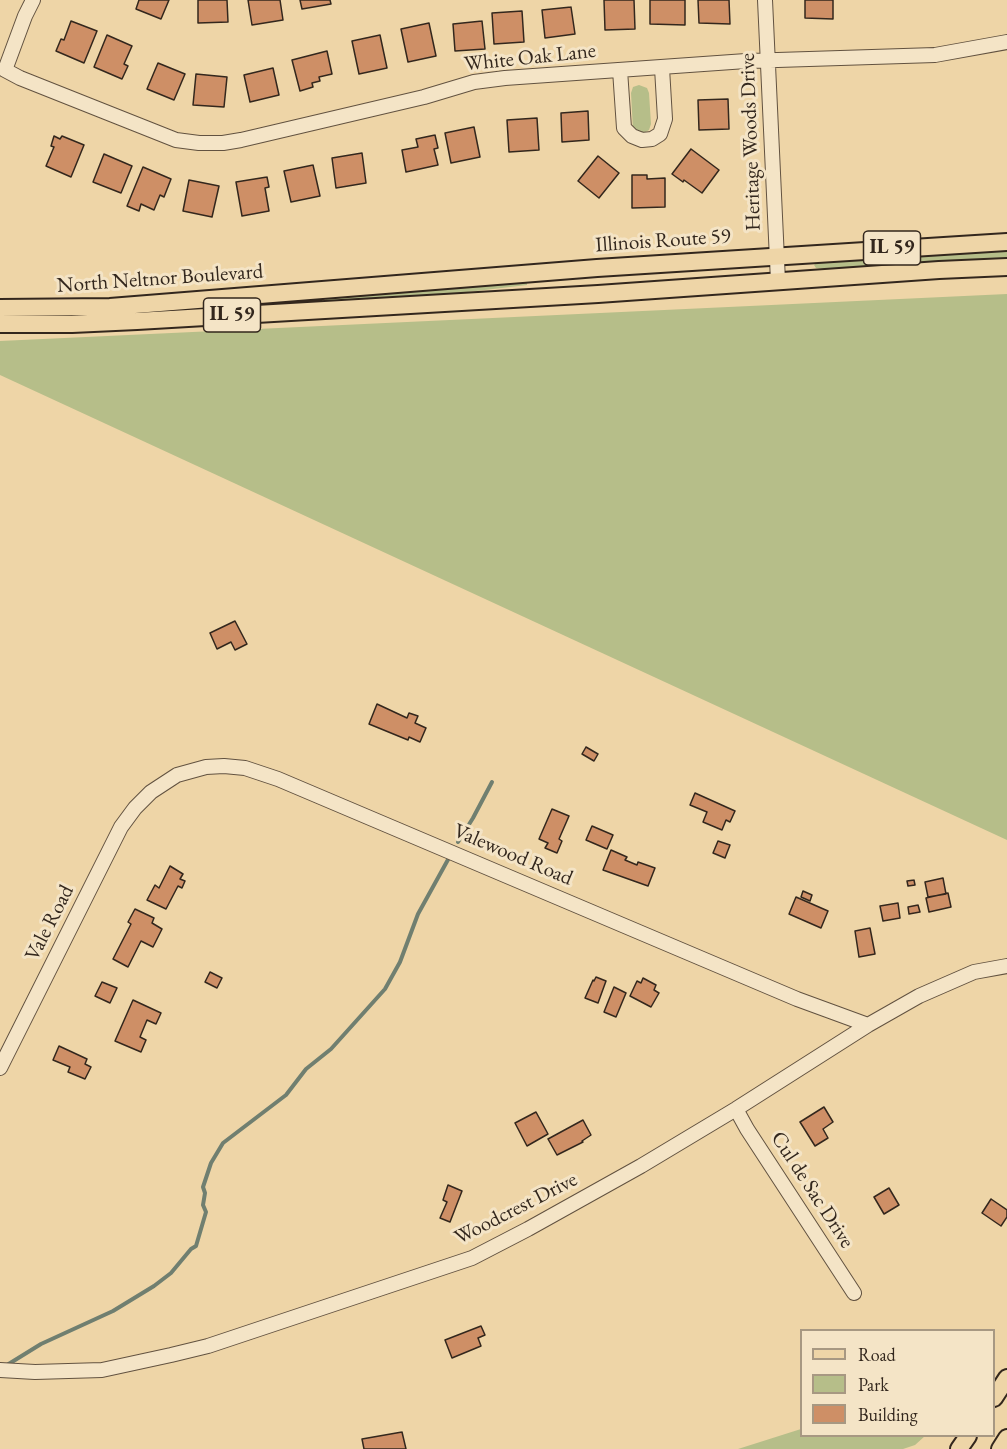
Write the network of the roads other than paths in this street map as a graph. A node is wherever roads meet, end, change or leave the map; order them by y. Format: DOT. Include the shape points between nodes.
graph roads {
  1 [pos="33,0"];
  2 [pos="765,0"];
  3 [pos="1007,42"];
  4 [pos="769,61"];
  5 [pos="662,68"];
  6 [pos="620,70"];
  7 [pos="1007,242"];
  8 [pos="776,256"];
  9 [pos="1007,267"];
  10 [pos="778,281"];
  11 [pos="323,290"];
  12 [pos="0,308"];
  13 [pos="0,324"];
  14 [pos="142,800"];
  15 [pos="1007,966"];
  16 [pos="868,1025"];
  17 [pos="0,1068"];
  18 [pos="736,1109"];
  19 [pos="854,1293"];
  20 [pos="0,1370"];
  21 [pos="1007,1378"];
  22 [pos="995,1395"];
  23 [pos="1007,1438"];
  24 [pos="1000,1449"];
  1 -- 6 [label="street, White Oak Lane" via="5,70 176,140 199,143 223,144 474,82"];
  2 -- 4 [label="street, Heritage Woods Drive"];
  3 -- 4 [label="street, White Oak Lane" via="935,55"];
  4 -- 5 [label="street, White Oak Lane"];
  4 -- 8 [label="street, Heritage Woods Drive"];
  5 -- 6 [label="street, White Oak Lane"];
  5 -- 6 [label="street" via="665,119 660,134 652,140 632,136 624,128"];
  7 -- 8 [label="main road, Illinois Route 59 / IL 59"];
  8 -- 10 [label="street, Heritage Woods Drive"];
  8 -- 11 [label="main road, Illinois Route 59 / IL 59"];
  9 -- 10 [label="main road, IL 59"];
  10 -- 13 [label="main road, North Neltnor Boulevard / IL 59" via="72,324"];
  11 -- 12 [label="main road, North Neltnor Boulevard / IL 59" via="110,307"];
  14 -- 16 [label="street, Valewood Road" via="177,775 206,767 233,766 278,779 797,999"];
  14 -- 17 [label="street, Vale Road" via="122,827"];
  15 -- 16 [label="street, Woodcrest Drive" via="949,982"];
  16 -- 18 [label="street, Woodcrest Drive"];
  18 -- 19 [label="street, Cul de Sac Drive"];
  18 -- 20 [label="street, Woodcrest Drive" via="528,1229 472,1258 431,1273 208,1346 143,1362 72,1372"];
  21 -- 22 [label="main road"];
  23 -- 24 [label="main road"];
}
